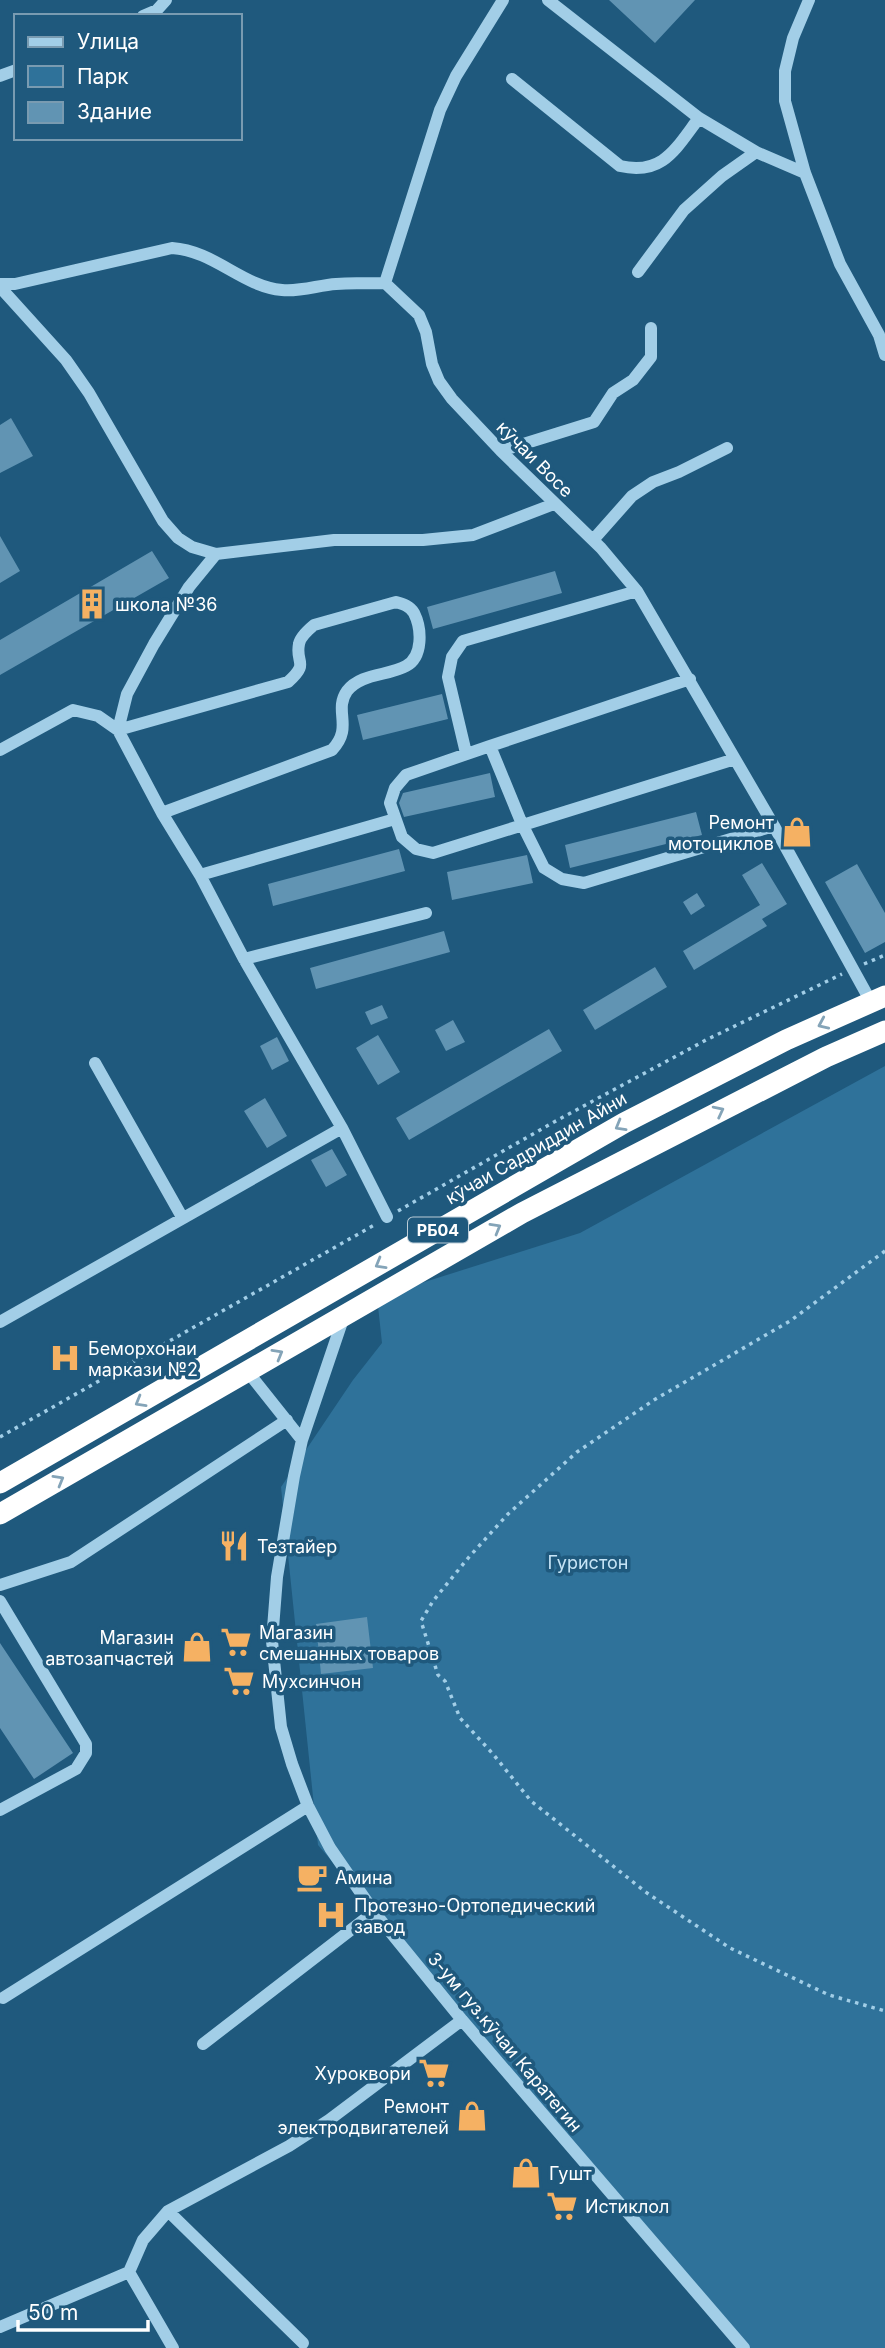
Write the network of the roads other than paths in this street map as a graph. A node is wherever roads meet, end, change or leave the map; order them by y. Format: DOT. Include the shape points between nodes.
graph roads {
  1 [pos="166,0"];
  2 [pos="503,0"];
  3 [pos="548,0"];
  4 [pos="809,0"];
  5 [pos="148,14"];
  6 [pos="512,79"];
  7 [pos="699,118"];
  8 [pos="756,152"];
  9 [pos="805,173"];
  10 [pos="638,272"];
  11 [pos="385,283"];
  12 [pos="0,286"];
  13 [pos="652,328"];
  14 [pos="885,355"];
  15 [pos="727,448"];
  16 [pos="501,451"];
  17 [pos="554,504"];
  18 [pos="593,540"];
  19 [pos="216,554"];
  20 [pos="637,591"];
  21 [pos="690,679"];
  22 [pos="118,730"];
  23 [pos="490,746"];
  24 [pos="0,750"];
  25 [pos="466,753"];
  26 [pos="735,760"];
  27 [pos="162,813"];
  28 [pos="395,819"];
  29 [pos="522,824"];
  30 [pos="774,826"];
  31 [pos="200,875"];
  32 [pos="426,914"];
  33 [pos="244,959"];
  34 [pos="878,999"];
  35 [pos="885,1031"];
  36 [pos="95,1063"];
  37 [pos="342,1128"];
  38 [pos="182,1217"];
  39 [pos="387,1217"];
  40 [pos="344,1316"];
  41 [pos="0,1322"];
  42 [pos="248,1372"];
  43 [pos="287,1420"];
  44 [pos="302,1440"];
  45 [pos="0,1483"];
  46 [pos="0,1514"];
  47 [pos="0,1585"];
  48 [pos="0,1601"];
  49 [pos="308,1806"];
  50 [pos="0,1810"];
  51 [pos="373,1912"];
  52 [pos="2,1998"];
  53 [pos="462,2020"];
  54 [pos="203,2044"];
  55 [pos="169,2211"];
  56 [pos="129,2273"];
  57 [pos="0,2327"];
  58 [pos="303,2343"];
  59 [pos="173,2348"];
  60 [pos="744,2348"];
  1 -- 5 [label="street"];
  2 -- 11 [label="street" via="440,110"];
  3 -- 7 [label="street"];
  4 -- 9 [label="street" via="793,38 785,81 785,101"];
  6 -- 7 [label="street" via="620,166 638,170 669,158"];
  7 -- 8 [label="street"];
  8 -- 9 [label="street"];
  8 -- 10 [label="street" via="684,210"];
  9 -- 14 [label="street" via="840,264"];
  11 -- 12 [label="street" via="284,290 243,277 190,249 172,248"];
  11 -- 16 [label="street, кӯчаи Восе" via="419,316 432,364 446,390"];
  12 -- 19 [label="street" via="89,393 163,521 185,543"];
  13 -- 16 [label="street" via="651,357 634,380 612,393 594,422"];
  15 -- 18 [label="street" via="632,496"];
  16 -- 17 [label="street, кӯчаи Восе"];
  17 -- 18 [label="street, кӯчаи Восе"];
  17 -- 19 [label="street" via="473,535 334,540"];
  18 -- 20 [label="street, кӯчаи Восе"];
  19 -- 22 [label="street" via="189,587 154,644 127,694"];
  20 -- 21 [label="street, кӯчаи Восе"];
  20 -- 25 [label="street" via="463,640 447,677"];
  21 -- 23 [label="street"];
  21 -- 26 [label="street, кӯчаи Восе"];
  22 -- 24 [label="street" via="98,716 73,710"];
  22 -- 27 [label="street"];
  22 -- 27 [label="street" via="288,682 302,662 298,645 314,625 396,602 414,613 421,643 416,656 407,666 358,681 347,691 341,706 341,741 332,750"];
  23 -- 25 [label="street"];
  23 -- 29 [label="street"];
  25 -- 28 [label="street" via="406,775 390,803"];
  26 -- 29 [label="street"];
  26 -- 30 [label="street, кӯчаи Восе"];
  27 -- 31 [label="street"];
  28 -- 29 [label="street" via="402,837 416,849 433,853"];
  28 -- 31 [label="street"];
  29 -- 30 [label="street" via="544,868 562,879 584,883"];
  30 -- 34 [label="street, кӯчаи Восе" via="853,968"];
  31 -- 33 [label="street"];
  32 -- 33 [label="street"];
  33 -- 37 [label="street"];
  34 -- 45 [label="highway, кӯчаи Садриддин Айни / РБ04, one-way" via="786,1040 624,1124"];
  40 -- 35 [label="highway, РБ04, one-way" via="522,1213"];
  36 -- 38 [label="street"];
  37 -- 38 [label="street"];
  37 -- 39 [label="street"];
  38 -- 41 [label="street"];
  42 -- 40 [label="highway, РБ04, one-way"];
  40 -- 44 [label="street, 3-ум гуз.кӯчаи Каратегин"];
  42 -- 43 [label="street"];
  46 -- 42 [label="highway, РБ04, one-way"];
  43 -- 44 [label="street"];
  43 -- 47 [label="street" via="71,1563"];
  44 -- 49 [label="street, 3-ум гуз.кӯчаи Каратегин" via="285,1523 272,1641 281,1727"];
  48 -- 50 [label="street" via="86,1744 76,1769"];
  49 -- 51 [label="street, 3-ум гуз.кӯчаи Каратегин"];
  49 -- 52 [label="street"];
  51 -- 53 [label="street, 3-ум гуз.кӯчаи Каратегин"];
  51 -- 54 [label="street"];
  53 -- 55 [label="street" via="329,2120"];
  53 -- 60 [label="street, 3-ум гуз.кӯчаи Каратегин"];
  55 -- 56 [label="street" via="143,2240"];
  55 -- 58 [label="street"];
  56 -- 57 [label="street"];
  56 -- 59 [label="street"];
}
